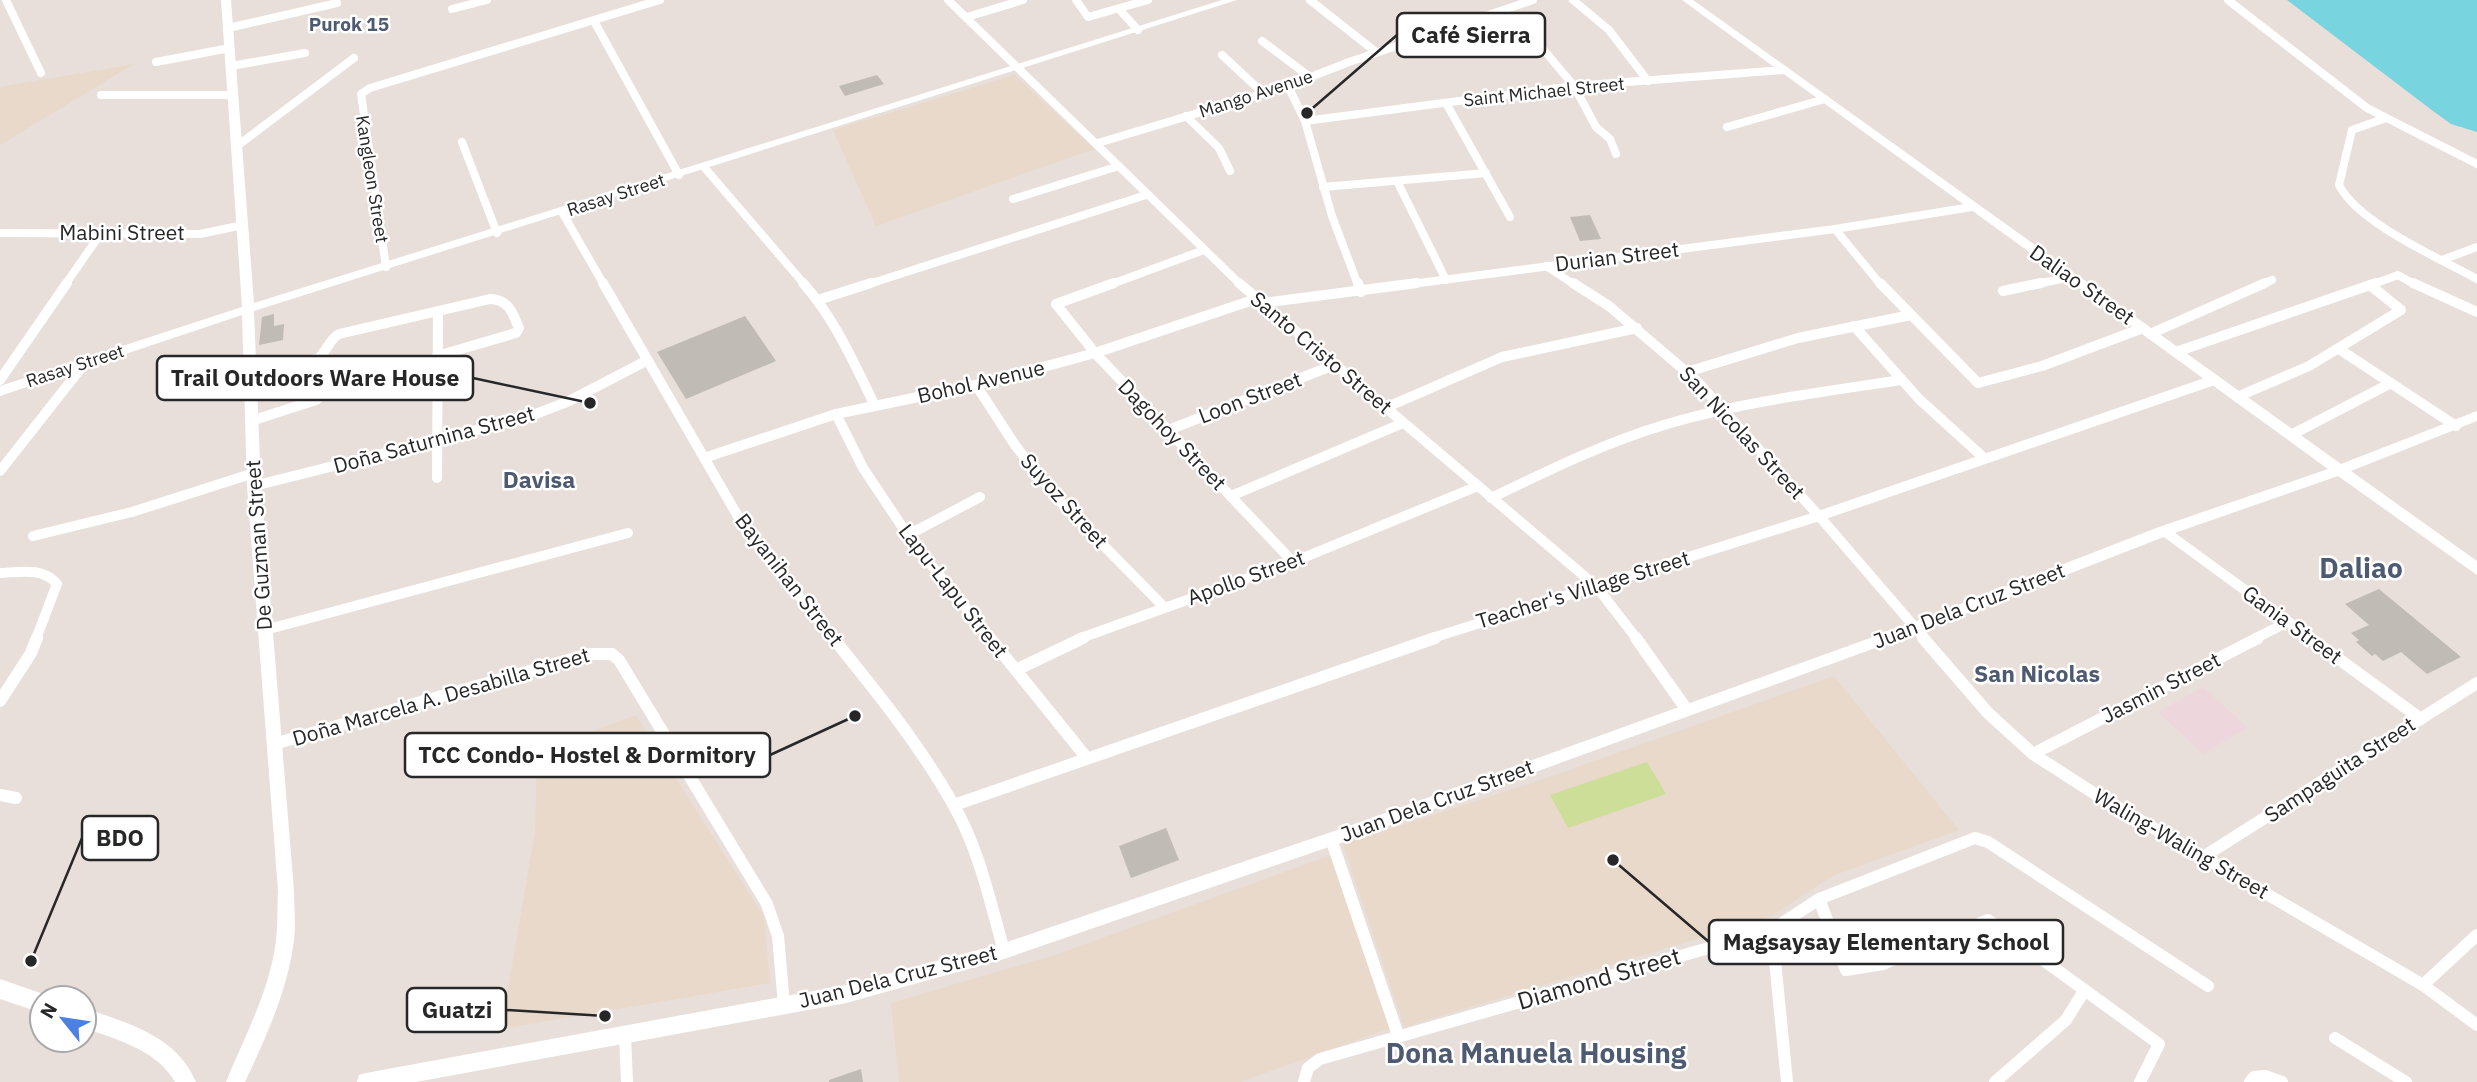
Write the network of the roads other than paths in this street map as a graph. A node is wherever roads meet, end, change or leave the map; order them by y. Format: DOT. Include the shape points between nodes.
graph roads {
  1 [pos="6,0"];
  2 [pos="226,0"];
  3 [pos="487,0"];
  4 [pos="658,0"];
  5 [pos="948,0"];
  6 [pos="1023,0"];
  7 [pos="1076,0"];
  8 [pos="1148,0"];
  9 [pos="1232,0"];
  10 [pos="1310,0"];
  11 [pos="1533,0"];
  12 [pos="1573,0"];
  13 [pos="1687,0"];
  14 [pos="2228,0"];
  15 [pos="337,3"];
  16 [pos="452,9"];
  17 [pos="1119,9"];
  18 [pos="1501,11"];
  19 [pos="967,17"];
  20 [pos="594,21"];
  21 [pos="228,28"];
  22 [pos="1138,30"];
  23 [pos="1262,41"];
  24 [pos="230,48"];
  25 [pos="1376,52"];
  26 [pos="305,53"];
  27 [pos="1222,55"];
  28 [pos="354,58"];
  29 [pos="156,62"];
  30 [pos="231,66"];
  31 [pos="1018,69"];
  32 [pos="1783,70"];
  33 [pos="41,73"];
  34 [pos="1310,78"];
  35 [pos="1648,81"];
  36 [pos="1288,86"];
  37 [pos="1574,86"];
  38 [pos="1264,94"];
  39 [pos="101,95"];
  40 [pos="233,95"];
  41 [pos="1825,99"];
  42 [pos="1446,103"];
  43 [pos="1186,116"];
  44 [pos="2386,118"];
  45 [pos="1305,121"];
  46 [pos="1727,127"];
  47 [pos="462,142"];
  48 [pos="1098,143"];
  49 [pos="237,146"];
  50 [pos="1616,154"];
  51 [pos="2477,164"];
  52 [pos="1119,166"];
  53 [pos="704,167"];
  54 [pos="1230,171"];
  55 [pos="1486,173"];
  56 [pos="679,175"];
  57 [pos="1397,181"];
  58 [pos="1323,187"];
  59 [pos="1146,195"];
  60 [pos="1013,199"];
  61 [pos="1972,207"];
  62 [pos="562,212"];
  63 [pos="1510,217"];
  64 [pos="243,225"];
  65 [pos="1835,229"];
  66 [pos="0,233"];
  67 [pos="101,233"];
  68 [pos="497,233"];
  69 [pos="2477,247"];
  70 [pos="1204,250"];
  71 [pos="2442,260"];
  72 [pos="1546,266"];
  73 [pos="386,267"];
  74 [pos="2070,276"];
  75 [pos="2477,279"];
  76 [pos="1446,280"];
  77 [pos="2272,280"];
  78 [pos="2370,285"];
  79 [pos="2003,291"];
  80 [pos="1362,292"];
  81 [pos="818,300"];
  82 [pos="1259,301"];
  83 [pos="248,309"];
  84 [pos="438,312"];
  85 [pos="2477,312"];
  86 [pos="1911,314"];
  87 [pos="1854,326"];
  88 [pos="1637,328"];
  89 [pos="2147,331"];
  90 [pos="2339,349"];
  91 [pos="2176,352"];
  92 [pos="1095,353"];
  93 [pos="437,356"];
  94 [pos="646,360"];
  95 [pos="85,363"];
  96 [pos="1335,365"];
  97 [pos="1687,372"];
  98 [pos="348,376"];
  99 [pos="249,378"];
  100 [pos="0,380"];
  101 [pos="1901,380"];
  102 [pos="2214,380"];
  103 [pos="2391,383"];
  104 [pos="976,385"];
  105 [pos="0,391"];
  106 [pos="2237,397"];
  107 [pos="875,406"];
  108 [pos="1385,408"];
  109 [pos="1723,409"];
  110 [pos="836,414"];
  111 [pos="2477,416"];
  112 [pos="251,421"];
  113 [pos="1403,423"];
  114 [pos="2456,426"];
  115 [pos="1166,430"];
  116 [pos="2291,435"];
  117 [pos="436,439"];
  118 [pos="704,458"];
  119 [pos="1984,458"];
  120 [pos="2339,470"];
  121 [pos="0,471"];
  122 [pos="438,478"];
  123 [pos="254,480"];
  124 [pos="1478,486"];
  125 [pos="1231,496"];
  126 [pos="980,497"];
  127 [pos="1491,498"];
  128 [pos="1819,516"];
  129 [pos="2164,531"];
  130 [pos="628,533"];
  131 [pos="908,535"];
  132 [pos="33,536"];
  133 [pos="1293,562"];
  134 [pos="2477,569"];
  135 [pos="0,573"];
  136 [pos="1596,586"];
  137 [pos="1164,607"];
  138 [pos="2288,622"];
  139 [pos="1914,628"];
  140 [pos="265,630"];
  141 [pos="1016,670"];
  142 [pos="2477,683"];
  143 [pos="0,701"];
  144 [pos="1687,710"];
  145 [pos="2421,719"];
  146 [pos="274,744"];
  147 [pos="2033,754"];
  148 [pos="1086,757"];
  149 [pos="0,796"];
  150 [pos="16,798"];
  151 [pos="954,805"];
  152 [pos="1331,839"];
  153 [pos="2203,857"];
  154 [pos="1819,899"];
  155 [pos="1772,930"];
  156 [pos="2477,935"];
  157 [pos="1004,951"];
  158 [pos="2423,985"];
  159 [pos="2208,986"];
  160 [pos="0,989"];
  161 [pos="2084,991"];
  162 [pos="28,998"];
  163 [pos="785,1005"];
  164 [pos="98,1023"];
  165 [pos="2477,1025"];
  166 [pos="1398,1035"];
  167 [pos="625,1036"];
  168 [pos="2335,1038"];
  169 [pos="186,1082"];
  170 [pos="235,1082"];
  171 [pos="366,1082"];
  172 [pos="627,1082"];
  173 [pos="1304,1082"];
  174 [pos="1787,1082"];
  175 [pos="1995,1082"];
  176 [pos="2140,1082"];
  177 [pos="2250,1082"];
  178 [pos="2282,1082"];
  179 [pos="2406,1082"];
  1 -- 33 [label="street"];
  2 -- 21 [label="street, De Guzman Street"];
  3 -- 16 [label="street"];
  4 -- 20 [label="street"];
  5 -- 19 [label="street, Santo Cristo Street"];
  6 -- 19 [label="street"];
  7 -- 17 [label="street" via="1088,16"];
  8 -- 17 [label="street"];
  9 -- 22 [label="street, Rasay Street"];
  10 -- 25 [label="street"];
  11 -- 18 [label="street, Mango Avenue"];
  12 -- 35 [label="street" via="1609,30"];
  13 -- 32 [label="street, Daliao Street"];
  14 -- 44 [label="street"];
  15 -- 21 [label="street"];
  17 -- 22 [label="street"];
  18 -- 25 [label="street, Mango Avenue"];
  18 -- 37 [label="street" via="1543,49"];
  19 -- 31 [label="street, Santo Cristo Street"];
  20 -- 56 [label="street"];
  20 -- 73 [label="street, Kangleon Street" via="359,96"];
  21 -- 24 [label="street, De Guzman Street"];
  22 -- 31 [label="street, Rasay Street"];
  23 -- 34 [label="street"];
  24 -- 29 [label="street"];
  24 -- 30 [label="street, De Guzman Street"];
  25 -- 34 [label="street, Mango Avenue"];
  26 -- 30 [label="street"];
  27 -- 38 [label="street"];
  28 -- 49 [label="street"];
  30 -- 40 [label="street, De Guzman Street"];
  31 -- 48 [label="street, Santo Cristo Street"];
  31 -- 53 [label="street, Rasay Street"];
  32 -- 35 [label="street, Saint Michael Street"];
  32 -- 41 [label="street, Daliao Street"];
  34 -- 36 [label="street, Mango Avenue"];
  35 -- 37 [label="street, Saint Michael Street"];
  36 -- 38 [label="street, Mango Avenue"];
  36 -- 45 [label="street"];
  37 -- 42 [label="street, Saint Michael Street"];
  37 -- 50 [label="street"];
  38 -- 43 [label="street, Mango Avenue"];
  39 -- 40 [label="street"];
  40 -- 49 [label="street, De Guzman Street"];
  41 -- 46 [label="street"];
  41 -- 61 [label="street, Daliao Street"];
  42 -- 45 [label="street, Saint Michael Street"];
  42 -- 55 [label="street"];
  43 -- 48 [label="street, Mango Avenue"];
  43 -- 54 [label="street" via="1219,148"];
  44 -- 51 [label="street"];
  44 -- 71 [label="street" via="2352,130 2341,193 2354,207"];
  45 -- 58 [label="street"];
  47 -- 68 [label="street"];
  48 -- 52 [label="street, Santo Cristo Street"];
  49 -- 64 [label="street, De Guzman Street"];
  52 -- 59 [label="street, Santo Cristo Street"];
  52 -- 60 [label="street"];
  53 -- 56 [label="street, Rasay Street"];
  53 -- 81 [label="street"];
  55 -- 57 [label="street"];
  55 -- 63 [label="street"];
  56 -- 62 [label="street, Rasay Street"];
  57 -- 58 [label="street"];
  57 -- 76 [label="street"];
  58 -- 80 [label="street"];
  59 -- 70 [label="street, Santo Cristo Street"];
  59 -- 81 [label="street"];
  61 -- 65 [label="street, Durian Street"];
  61 -- 74 [label="street, Daliao Street"];
  62 -- 68 [label="street, Rasay Street"];
  62 -- 94 [label="street, Bayanihan Street"];
  64 -- 67 [label="street, Mabini Street" via="200,234"];
  64 -- 83 [label="street, De Guzman Street"];
  65 -- 72 [label="street, Durian Street"];
  65 -- 86 [label="street"];
  66 -- 67 [label="street, Mabini Street"];
  67 -- 100 [label="street"];
  68 -- 73 [label="street, Rasay Street"];
  69 -- 71 [label="street"];
  70 -- 82 [label="street, Santo Cristo Street"];
  70 -- 92 [label="street, Dagohoy Street" via="1056,304"];
  71 -- 75 [label="street"];
  72 -- 76 [label="street, Durian Street"];
  72 -- 88 [label="street, San Nicolas Street"];
  73 -- 83 [label="street, Rasay Street"];
  74 -- 79 [label="street"];
  74 -- 89 [label="street, Daliao Street"];
  76 -- 80 [label="street, Durian Street"];
  77 -- 89 [label="street"];
  78 -- 85 [label="street" via="2398,275"];
  78 -- 90 [label="street" via="2401,310"];
  78 -- 91 [label="street"];
  80 -- 82 [label="street, Durian Street"];
  81 -- 107 [label="street"];
  82 -- 92 [label="street, Bohol Avenue"];
  82 -- 96 [label="street, Santo Cristo Street"];
  83 -- 95 [label="street, Rasay Street"];
  83 -- 99 [label="street, De Guzman Street"];
  84 -- 93 [label="street"];
  84 -- 93 [label="street" via="501,299 519,328 509,337"];
  84 -- 99 [label="street" via="335,335 319,358"];
  86 -- 87 [label="street"];
  86 -- 89 [label="street" via="1978,383"];
  87 -- 97 [label="street" via="1785,341"];
  87 -- 101 [label="street"];
  88 -- 97 [label="street, San Nicolas Street"];
  88 -- 108 [label="street" via="1502,357"];
  89 -- 91 [label="street, Daliao Street"];
  90 -- 103 [label="street"];
  90 -- 106 [label="street"];
  91 -- 102 [label="street, Daliao Street"];
  92 -- 104 [label="street, Bohol Avenue"];
  92 -- 115 [label="street, Dagohoy Street"];
  93 -- 117 [label="street"];
  94 -- 117 [label="street, Doña Saturnina Street" via="567,402 525,418"];
  94 -- 118 [label="street, Bayanihan Street"];
  95 -- 105 [label="street, Rasay Street"];
  95 -- 121 [label="street"];
  96 -- 108 [label="street, Santo Cristo Street"];
  96 -- 115 [label="street, Loon Street"];
  97 -- 109 [label="street, San Nicolas Street"];
  98 -- 112 [label="street" via="316,400"];
  99 -- 112 [label="street, De Guzman Street"];
  101 -- 109 [label="street"];
  101 -- 119 [label="street"];
  102 -- 106 [label="street, Daliao Street"];
  102 -- 119 [label="street, Teacher's Village Street"];
  103 -- 114 [label="street"];
  103 -- 116 [label="street"];
  104 -- 107 [label="street, Bohol Avenue"];
  104 -- 137 [label="street, Suyoz Street" via="1053,494"];
  106 -- 116 [label="street, Daliao Street"];
  107 -- 110 [label="street, Bohol Avenue"];
  108 -- 113 [label="street, Santo Cristo Street"];
  109 -- 127 [label="street" via="1606,445"];
  109 -- 128 [label="street, San Nicolas Street"];
  110 -- 118 [label="street, Bohol Avenue"];
  110 -- 131 [label="street, Lapu-Lapu Street" via="863,468"];
  111 -- 114 [label="street, Juan Dela Cruz Street"];
  112 -- 123 [label="street, De Guzman Street"];
  113 -- 124 [label="street, Santo Cristo Street"];
  113 -- 125 [label="street"];
  114 -- 120 [label="street, Juan Dela Cruz Street"];
  115 -- 125 [label="street, Dagohoy Street"];
  116 -- 120 [label="street, Daliao Street"];
  117 -- 122 [label="street"];
  117 -- 123 [label="street, Doña Saturnina Street"];
  118 -- 151 [label="street, Bayanihan Street" via="747,532 895,714"];
  119 -- 128 [label="street, Teacher's Village Street"];
  120 -- 129 [label="street, Juan Dela Cruz Street"];
  120 -- 134 [label="street, Daliao Street"];
  123 -- 132 [label="street, Doña Saturnina Street"];
  123 -- 140 [label="street, De Guzman Street"];
  124 -- 127 [label="street, Santo Cristo Street"];
  124 -- 133 [label="street, Apollo Street"];
  125 -- 133 [label="street, Dagohoy Street"];
  126 -- 131 [label="street"];
  127 -- 136 [label="street, Santo Cristo Street"];
  128 -- 136 [label="street, Teacher's Village Street"];
  128 -- 139 [label="street, San Nicolas Street"];
  129 -- 138 [label="street, Gania Street"];
  129 -- 139 [label="street, Juan Dela Cruz Street"];
  130 -- 140 [label="street"];
  131 -- 141 [label="street, Lapu-Lapu Street"];
  133 -- 137 [label="street, Apollo Street"];
  135 -- 143 [label="street" via="42,573 57,584 32,653"];
  136 -- 144 [label="street, Santo Cristo Street"];
  136 -- 148 [label="street, Teacher's Village Street"];
  137 -- 141 [label="street, Apollo Street" via="1077,640"];
  138 -- 145 [label="street, Gania Street"];
  138 -- 147 [label="street, Jasmin Street"];
  139 -- 144 [label="street, Juan Dela Cruz Street"];
  139 -- 147 [label="street, Waling-Waling Street" via="1988,713"];
  140 -- 146 [label="street, De Guzman Street"];
  141 -- 148 [label="street, Lapu-Lapu Street"];
  142 -- 145 [label="street, Sampaguita Street"];
  144 -- 152 [label="street, Juan Dela Cruz Street"];
  145 -- 153 [label="street, Sampaguita Street"];
  146 -- 163 [label="street, Doña Marcela A. Desabilla Street" via="589,654 608,653 619,660 767,904 778,936"];
  146 -- 170 [label="street, De Guzman Street" via="286,891 285,939 271,995"];
  147 -- 153 [label="street, Waling-Waling Street"];
  148 -- 151 [label="street, Teacher's Village Street"];
  149 -- 150 [label="street"];
  151 -- 157 [label="street, Bayanihan Street" via="981,868"];
  152 -- 157 [label="street, Juan Dela Cruz Street"];
  152 -- 166 [label="street"];
  153 -- 158 [label="street, Waling-Waling Street"];
  154 -- 155 [label="street, Diamond Street"];
  154 -- 159 [label="street, Diamond Street" via="1975,838 2000,849"];
  154 -- 161 [label="street" via="1846,970 1883,964 1988,920"];
  155 -- 166 [label="street, Diamond Street"];
  155 -- 174 [label="street"];
  156 -- 158 [label="street"];
  157 -- 163 [label="street, Juan Dela Cruz Street"];
  158 -- 165 [label="street, Waling-Waling Street"];
  160 -- 162 [label="main road"];
  161 -- 175 [label="street" via="2066,1020"];
  161 -- 176 [label="street" via="2159,1044"];
  163 -- 167 [label="street, Juan Dela Cruz Street"];
  164 -- 169 [label="main road" via="146,1042 174,1063"];
  166 -- 173 [label="street, Diamond Street" via="1310,1064"];
  167 -- 171 [label="street, Juan Dela Cruz Street"];
  167 -- 172 [label="street"];
  168 -- 179 [label="street"];
  177 -- 178 [label="street" via="2265,1076"];
}
